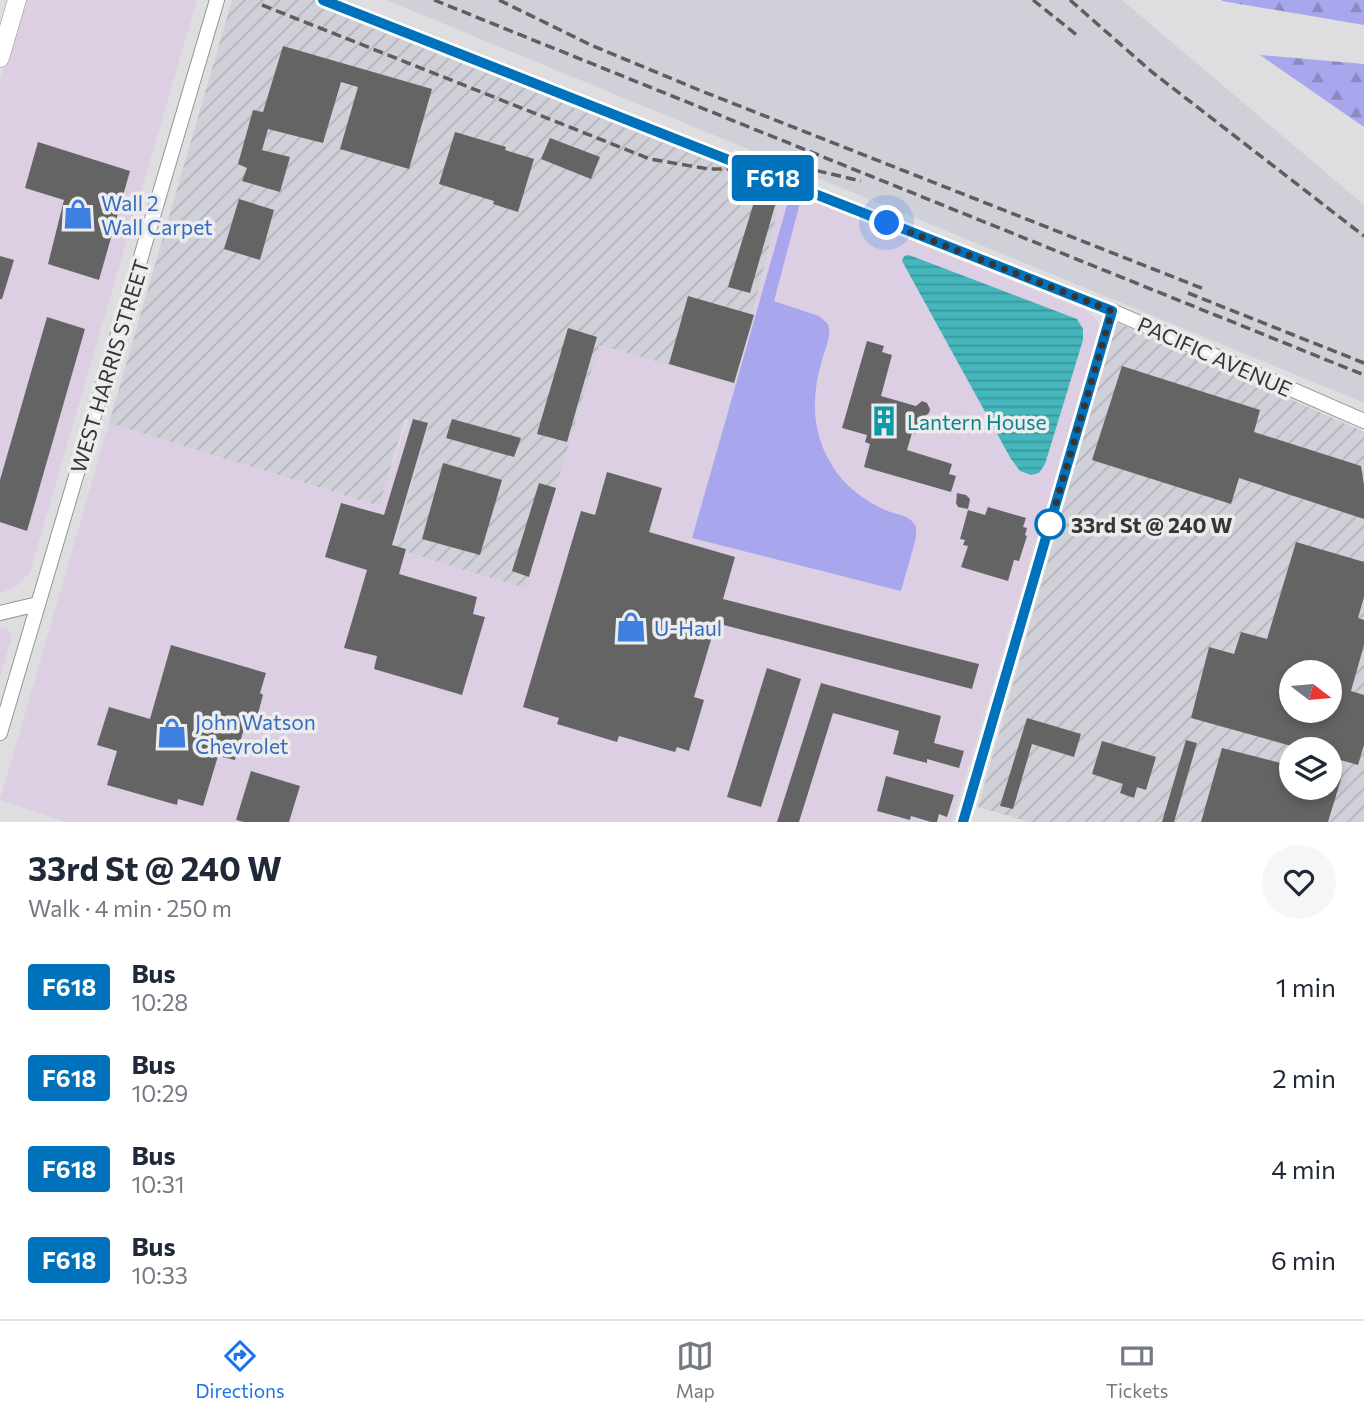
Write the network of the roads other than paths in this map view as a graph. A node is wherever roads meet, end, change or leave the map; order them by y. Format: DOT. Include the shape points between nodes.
graph roads {
  1 [pos="17,0"];
  2 [pos="217,0"];
  3 [pos="323,0"];
  4 [pos="0,58"];
  5 [pos="1112,311"];
  6 [pos="1364,421"];
  7 [pos="38,604"];
  8 [pos="0,613"];
  9 [pos="0,733"];
  10 [pos="963,822"];
  1 -- 4 [label="street"];
  2 -- 7 [label="street, WEST HARRIS STREET"];
  3 -- 5 [label="street, PACIFIC AVENUE"];
  5 -- 6 [label="street, PACIFIC AVENUE"];
  5 -- 10 [label="street"];
  7 -- 8 [label="street"];
  7 -- 9 [label="street, WEST HARRIS STREET"];
}
